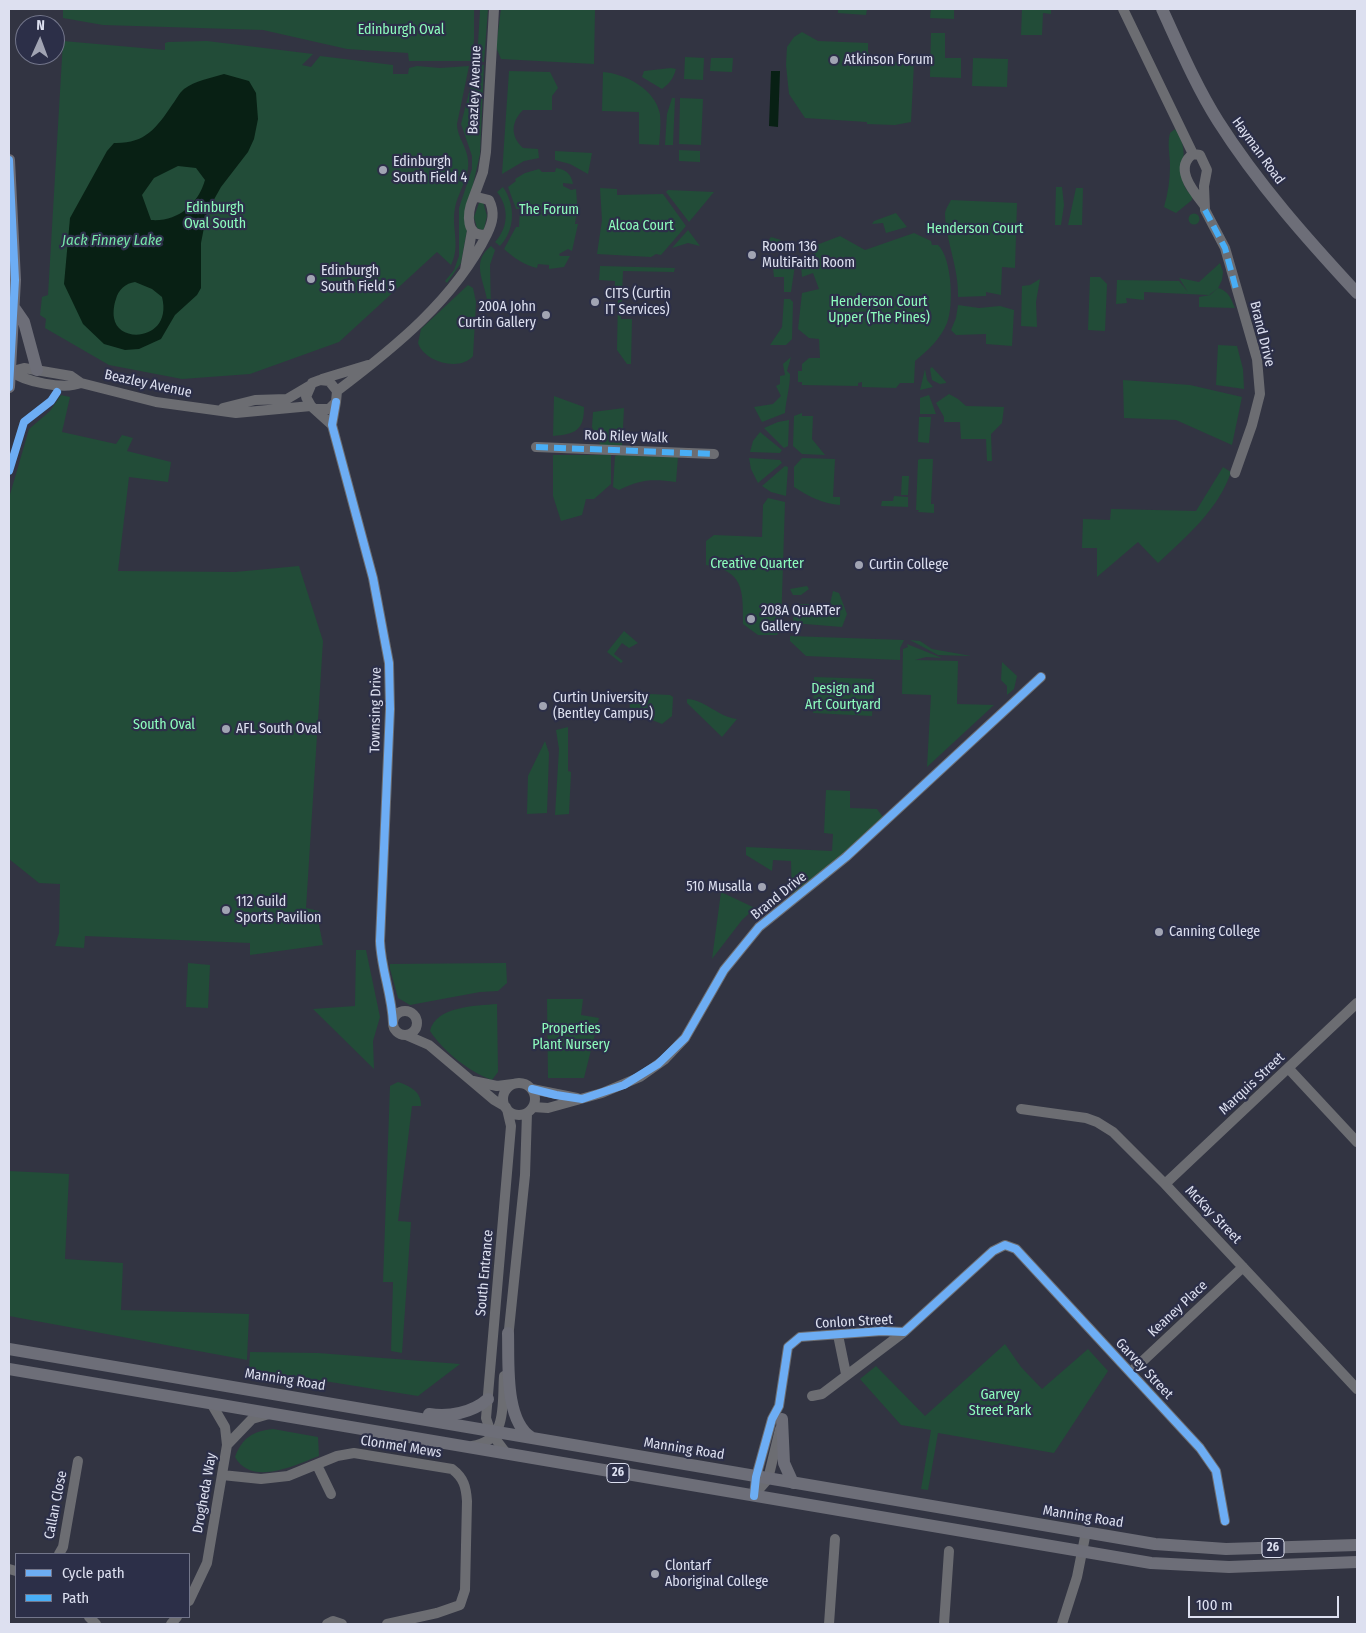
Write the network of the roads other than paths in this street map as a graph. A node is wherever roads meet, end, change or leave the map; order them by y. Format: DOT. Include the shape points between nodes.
graph roads {
  1 [pos="494,9"];
  2 [pos="1122,9"];
  3 [pos="1162,9"];
  4 [pos="1193,154"];
  5 [pos="9,160"];
  6 [pos="483,172"];
  7 [pos="1204,186"];
  8 [pos="1191,188"];
  9 [pos="473,199"];
  10 [pos="489,200"];
  11 [pos="1204,205"];
  12 [pos="472,231"];
  13 [pos="486,234"];
  14 [pos="464,273"];
  15 [pos="1357,293"];
  16 [pos="15,309"];
  17 [pos="376,362"];
  18 [pos="37,370"];
  19 [pos="9,371"];
  20 [pos="320,380"];
  21 [pos="81,384"];
  22 [pos="309,386"];
  23 [pos="9,387"];
  24 [pos="337,391"];
  25 [pos="336,402"];
  26 [pos="313,408"];
  27 [pos="210,410"];
  28 [pos="332,425"];
  29 [pos="536,447"];
  30 [pos="714,454"];
  31 [pos="1235,473"];
  32 [pos="1041,676"];
  33 [pos="392,1000"];
  34 [pos="1357,1003"];
  35 [pos="405,1011"];
  36 [pos="418,1022"];
  37 [pos="393,1023"];
  38 [pos="406,1036"];
  39 [pos="430,1045"];
  40 [pos="1289,1069"];
  41 [pos="470,1080"];
  42 [pos="514,1084"];
  43 [pos="532,1089"];
  44 [pos="582,1099"];
  45 [pos="506,1108"];
  46 [pos="1021,1108"];
  47 [pos="530,1110"];
  48 [pos="1357,1142"];
  49 [pos="1165,1184"];
  50 [pos="1016,1249"];
  51 [pos="1243,1266"];
  52 [pos="904,1332"];
  53 [pos="508,1333"];
  54 [pos="838,1335"];
  55 [pos="9,1349"];
  56 [pos="9,1369"];
  57 [pos="1131,1372"];
  58 [pos="846,1374"];
  59 [pos="1357,1389"];
  60 [pos="812,1396"];
  61 [pos="488,1399"];
  62 [pos="211,1403"];
  63 [pos="779,1406"];
  64 [pos="370,1409"];
  65 [pos="272,1414"];
  66 [pos="782,1419"];
  67 [pos="494,1434"];
  68 [pos="536,1440"];
  69 [pos="227,1445"];
  70 [pos="454,1446"];
  71 [pos="506,1453"];
  72 [pos="78,1461"];
  73 [pos="317,1465"];
  74 [pos="222,1475"];
  75 [pos="762,1478"];
  76 [pos="793,1483"];
  77 [pos="331,1494"];
  78 [pos="754,1496"];
  79 [pos="1225,1521"];
  80 [pos="1086,1532"];
  81 [pos="835,1539"];
  82 [pos="1357,1545"];
  83 [pos="949,1551"];
  84 [pos="1082,1551"];
  85 [pos="60,1553"];
  86 [pos="1357,1562"];
  87 [pos="190,1599"];
  88 [pos="327,1624"];
  89 [pos="342,1624"];
  90 [pos="387,1624"];
  91 [pos="829,1624"];
  92 [pos="944,1624"];
  93 [pos="1062,1624"];
  1 -- 6 [label="street, Beazley Avenue"];
  2 -- 4 [label="street, Brand Drive"];
  3 -- 15 [label="main road, Hayman Road" via="1218,120 1250,168"];
  4 -- 7 [label="street, Brand Drive" via="1200,155 1205,164"];
  4 -- 8 [label="street, Brand Drive" via="1185,171"];
  5 -- 16 [label="main road" via="15,243"];
  6 -- 9 [label="street, Beazley Avenue"];
  6 -- 10 [label="street, Beazley Avenue"];
  7 -- 8 [label="street" via="1198,190"];
  7 -- 11 [label="street, Brand Drive"];
  8 -- 11 [label="street, Brand Drive"];
  9 -- 10 [label="street" via="482,197"];
  9 -- 12 [label="street, Beazley Avenue" via="468,217"];
  10 -- 13 [label="street, Beazley Avenue" via="493,217"];
  11 -- 31 [label="street, Brand Drive" via="1230,262 1257,359 1260,394"];
  12 -- 13 [label="street" via="476,235"];
  12 -- 14 [label="street, Beazley Avenue"];
  13 -- 14 [label="street, Beazley Avenue"];
  14 -- 17 [label="street, Beazley Avenue" via="425,316"];
  16 -- 18 [label="main road" via="24,322"];
  16 -- 19 [label="main road"];
  17 -- 20 [label="street, Beazley Avenue"];
  17 -- 24 [label="street, Beazley Avenue"];
  18 -- 19 [label="street, Beazley Avenue"];
  18 -- 21 [label="street, Beazley Avenue" via="71,376"];
  19 -- 21 [label="street, Beazley Avenue" via="24,379 71,387"];
  19 -- 23 [label="main road"];
  20 -- 22 [label="street"];
  20 -- 24 [label="street" via="333,384"];
  21 -- 27 [label="street, Beazley Avenue" via="156,402"];
  22 -- 26 [label="street" via="306,397"];
  22 -- 27 [label="street, Beazley Avenue" via="287,399 255,400"];
  24 -- 25 [label="street"];
  25 -- 26 [label="street" via="329,409"];
  25 -- 28 [label="street, Townsing Drive"];
  26 -- 27 [label="street, Beazley Avenue" via="236,413"];
  26 -- 28 [label="street"];
  28 -- 33 [label="street, Townsing Drive" via="373,578 389,663 380,941 384,975"];
  29 -- 30 [label="street, Rob Riley Walk"];
  32 -- 44 [label="street, Brand Drive" via="846,857 759,927 735,955 685,1038 669,1055 632,1081"];
  33 -- 35 [label="street"];
  33 -- 37 [label="street, Townsing Drive"];
  34 -- 40 [label="street, Marquis Street"];
  35 -- 36 [label="street" via="414,1014"];
  35 -- 37 [label="street" via="395,1016"];
  36 -- 38 [label="street" via="416,1030"];
  36 -- 39 [label="street"];
  37 -- 38 [label="street" via="398,1033"];
  38 -- 39 [label="street"];
  39 -- 41 [label="street"];
  40 -- 48 [label="street"];
  40 -- 49 [label="street, Marquis Street"];
  41 -- 42 [label="street" via="498,1086"];
  41 -- 45 [label="street"];
  42 -- 43 [label="street"];
  42 -- 45 [label="street" via="504,1094"];
  43 -- 44 [label="street, Brand Drive"];
  43 -- 47 [label="street" via="535,1098"];
  44 -- 47 [label="street, Brand Drive"];
  45 -- 47 [label="street" via="516,1115"];
  45 -- 61 [label="street, South Entrance" via="512,1126"];
  46 -- 49 [label="street, McKay Street" via="1097,1122 1113,1132"];
  47 -- 53 [label="street, South Entrance"];
  49 -- 51 [label="street, McKay Street"];
  50 -- 52 [label="street, Conlon Street" via="1005,1245 993,1251"];
  50 -- 57 [label="street, Garvey Street"];
  51 -- 57 [label="street, Keaney Place"];
  51 -- 59 [label="street, McKay Street"];
  52 -- 54 [label="street, Conlon Street"];
  52 -- 58 [label="street, Conlon Street"];
  53 -- 67 [label="street, South Entrance" via="501,1419"];
  53 -- 68 [label="main road" via="510,1388 516,1418 521,1429"];
  54 -- 58 [label="street, Conlon Street"];
  54 -- 63 [label="street, Conlon Street" via="800,1337 788,1347"];
  55 -- 64 [label="main road, Manning Road / 26"];
  56 -- 62 [label="main road, 26"];
  57 -- 79 [label="street, Garvey Street" via="1200,1448 1216,1471"];
  58 -- 60 [label="street, Conlon Street" via="822,1394"];
  61 -- 64 [label="main road" via="470,1410 452,1415"];
  61 -- 67 [label="street, South Entrance" via="486,1418"];
  62 -- 65 [label="main road, 26"];
  62 -- 69 [label="street, Drogheda Way" via="225,1427"];
  63 -- 66 [label="street, Conlon Street"];
  63 -- 75 [label="street, Conlon Street" via="772,1419"];
  64 -- 67 [label="main road, Manning Road / 26"];
  65 -- 69 [label="street, Drogheda Way" via="252,1418"];
  65 -- 70 [label="main road, 26"];
  66 -- 75 [label="street, Conlon Street"];
  66 -- 76 [label="main road" via="784,1463"];
  67 -- 68 [label="main road, Manning Road / 26"];
  67 -- 70 [label="street" via="481,1445"];
  67 -- 71 [label="street, South Entrance"];
  68 -- 75 [label="main road, Manning Road / 26"];
  69 -- 74 [label="street, Drogheda Way"];
  70 -- 71 [label="main road, 26"];
  71 -- 78 [label="main road, 26"];
  72 -- 85 [label="street, Callan Close"];
  73 -- 74 [label="street, Clonmel Mews" via="288,1476 272,1478"];
  73 -- 77 [label="street"];
  73 -- 90 [label="street, Clonmel Mews" via="337,1456 364,1454 452,1469 466,1487 466,1590 460,1604 437,1613"];
  74 -- 87 [label="street, Drogheda Way" via="207,1563"];
  75 -- 76 [label="main road, Manning Road / 26"];
  75 -- 78 [label="street, Conlon Street"];
  76 -- 80 [label="main road, Manning Road / 26"];
  78 -- 84 [label="main road, 26"];
  80 -- 82 [label="main road, Manning Road / 26" via="1155,1544 1207,1548"];
  80 -- 84 [label="street"];
  81 -- 91 [label="street"];
  83 -- 92 [label="street"];
  84 -- 86 [label="main road, 26" via="1150,1563 1203,1567"];
  84 -- 93 [label="street" via="1078,1577"];
  88 -- 89 [label="street" via="333,1621"];
}
